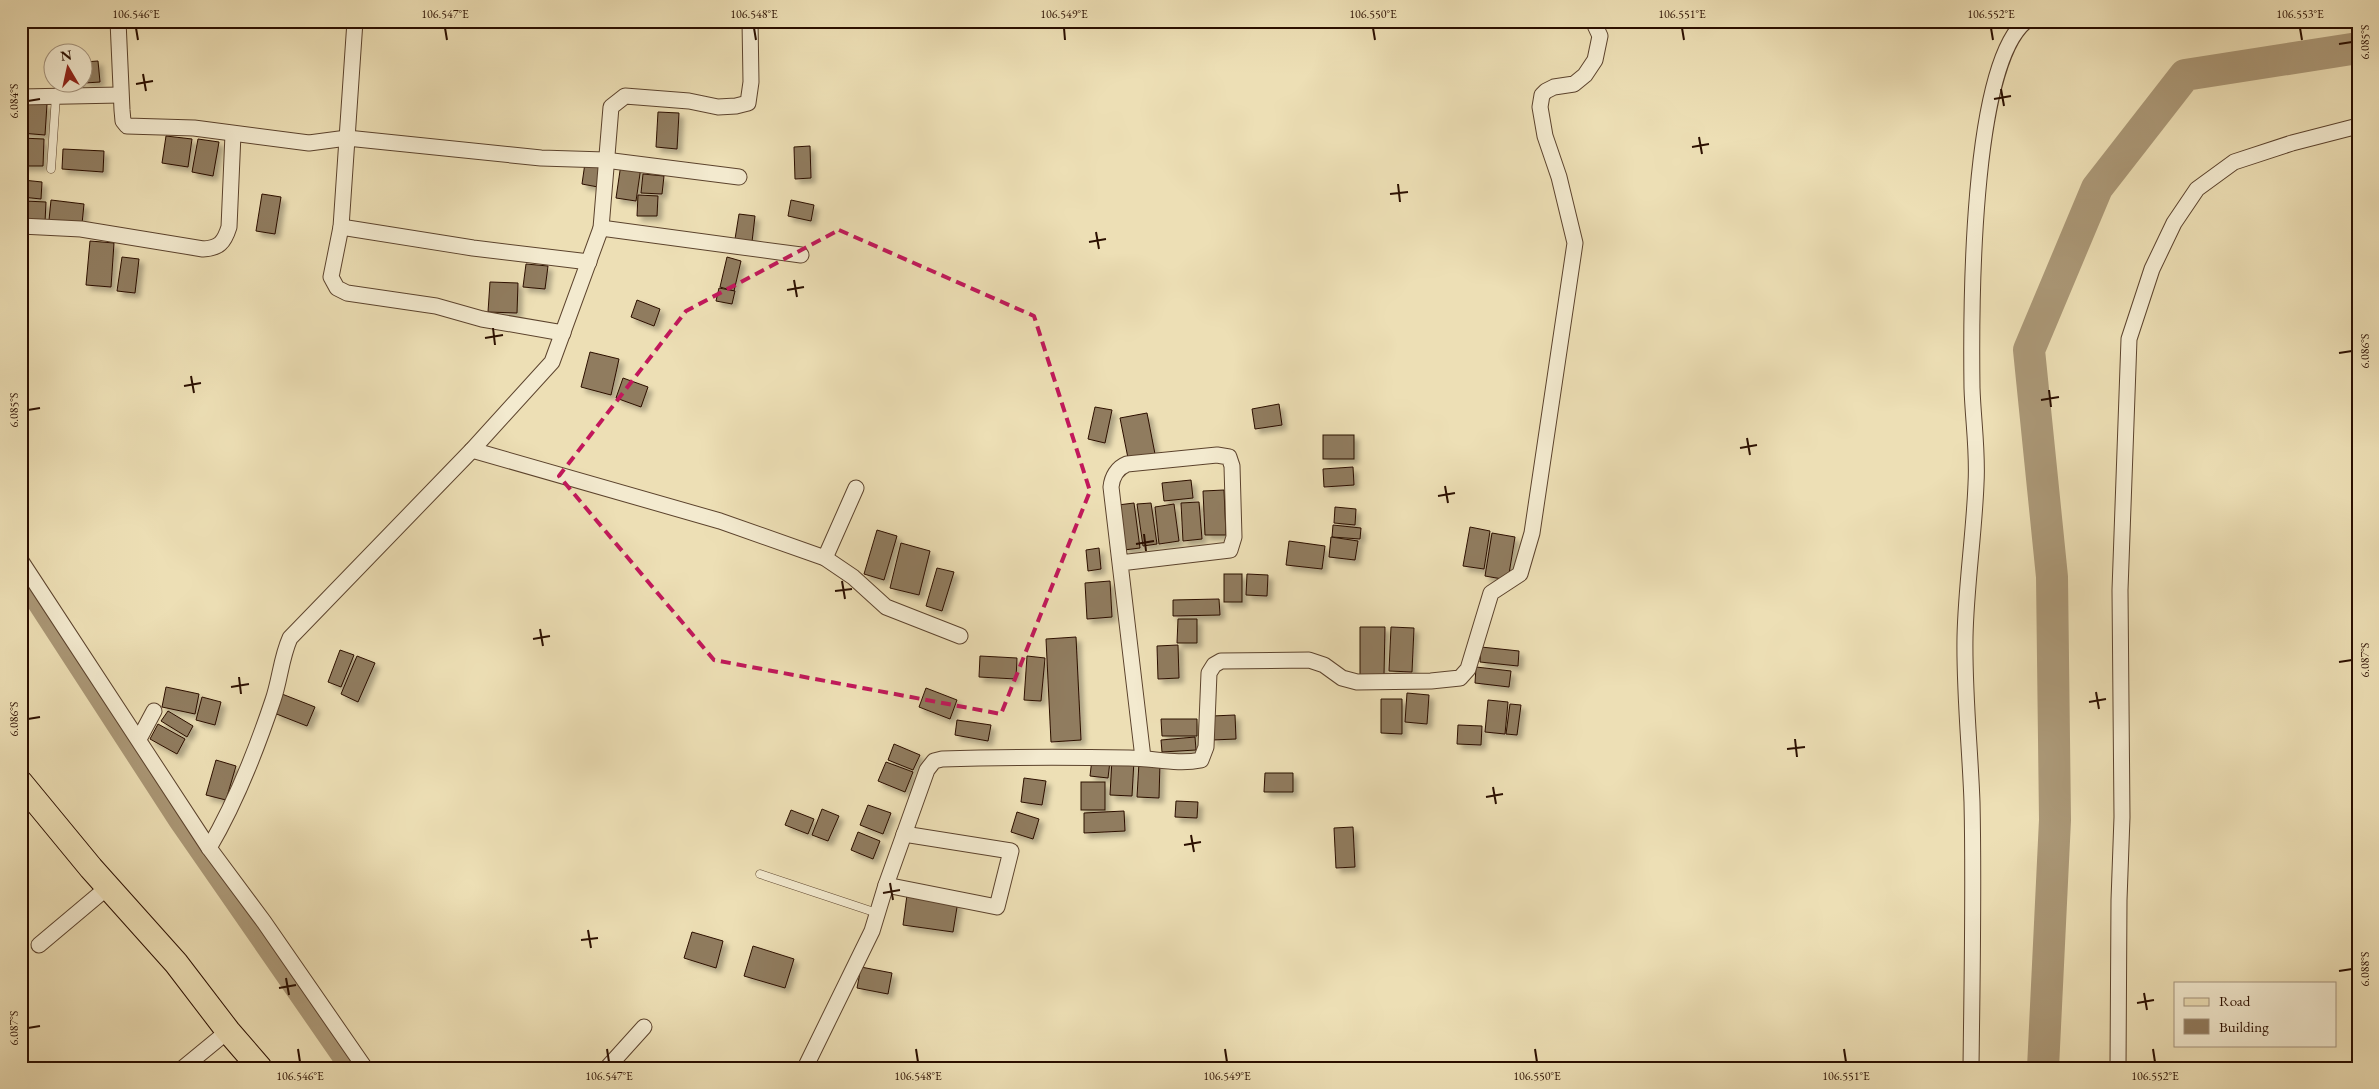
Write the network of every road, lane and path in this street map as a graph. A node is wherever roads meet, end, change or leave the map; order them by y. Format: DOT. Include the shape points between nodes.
graph roads {
  1 [pos="118,21"];
  2 [pos="354,21"];
  3 [pos="750,21"];
  4 [pos="1594,21"];
  5 [pos="2017,24"];
  6 [pos="120,95"];
  7 [pos="56,96"];
  8 [pos="21,97"];
  9 [pos="2358,126"];
  10 [pos="233,134"];
  11 [pos="347,138"];
  12 [pos="605,160"];
  13 [pos="51,169"];
  14 [pos="739,177"];
  15 [pos="21,226"];
  16 [pos="341,227"];
  17 [pos="601,228"];
  18 [pos="800,255"];
  19 [pos="589,262"];
  20 [pos="563,333"];
  21 [pos="472,450"];
  22 [pos="856,488"];
  23 [pos="825,558"];
  24 [pos="21,561"];
  25 [pos="1120,563"];
  26 [pos="960,636"];
  27 [pos="154,710"];
  28 [pos="140,739"];
  29 [pos="1143,758"];
  30 [pos="21,783"];
  31 [pos="904,834"];
  32 [pos="209,848"];
  33 [pos="760,874"];
  34 [pos="886,885"];
  35 [pos="108,887"];
  36 [pos="877,913"];
  37 [pos="39,945"];
  38 [pos="644,1028"];
  39 [pos="228,1031"];
  40 [pos="183,1068"];
  41 [pos="260,1068"];
  42 [pos="365,1068"];
  43 [pos="607,1068"];
  44 [pos="804,1068"];
  45 [pos="1971,1068"];
  46 [pos="2118,1068"];
  1 -- 6 [label="street"];
  2 -- 11 [label="street"];
  3 -- 12 [label="street" via="751,82 748,102 728,108 626,96 611,107"];
  4 -- 29 [label="street" via="1600,36 1595,60 1585,75 1574,84 1554,87 1542,95 1540,107 1545,136 1559,177 1574,243 1532,533 1520,574 1491,593 1468,669 1460,678 1357,682 1342,678 1324,665 1309,660 1221,661 1209,673 1204,758 1187,763"];
  5 -- 45 [label="street" via="2001,60 1985,128 1976,213 1972,389 1976,481 1965,637 1974,929"];
  6 -- 7 [label="street"];
  6 -- 10 [label="street" via="122,121 127,126 194,128"];
  7 -- 8 [label="street"];
  7 -- 13 [label="lane"];
  9 -- 46 [label="street" via="2234,162 2197,189 2174,223 2152,269 2129,339 2120,590 2122,817"];
  10 -- 11 [label="street" via="309,143"];
  10 -- 15 [label="street" via="229,227 225,240 219,246 202,249 81,230"];
  11 -- 12 [label="street" via="540,158"];
  11 -- 16 [label="street"];
  12 -- 14 [label="street"];
  12 -- 17 [label="street"];
  16 -- 19 [label="street"];
  16 -- 20 [label="street" via="331,277 342,291 436,306 482,319"];
  17 -- 18 [label="street"];
  17 -- 19 [label="street"];
  19 -- 20 [label="street"];
  20 -- 21 [label="street" via="552,362"];
  21 -- 23 [label="street" via="720,521"];
  21 -- 32 [label="street" via="290,638 283,654 274,699 230,813"];
  22 -- 23 [label="street"];
  23 -- 26 [label="street" via="853,577 886,607"];
  24 -- 28 [label="street"];
  25 -- 25 [label="street" via="1230,550 1234,537 1229,458 1217,455 1127,464 1118,469 1111,487"];
  25 -- 29 [label="street"];
  27 -- 28 [label="street"];
  28 -- 32 [label="street"];
  29 -- 31 [label="street" via="942,758 934,761 927,770"];
  30 -- 35 [label="main road"];
  31 -- 34 [label="street"];
  31 -- 34 [label="street" via="1011,851 997,907"];
  32 -- 42 [label="street"];
  33 -- 36 [label="lane"];
  34 -- 36 [label="street"];
  35 -- 37 [label="street"];
  35 -- 39 [label="main road" via="176,964"];
  36 -- 44 [label="street" via="872,931"];
  38 -- 43 [label="street"];
  39 -- 40 [label="street"];
  39 -- 41 [label="main road"];
}
